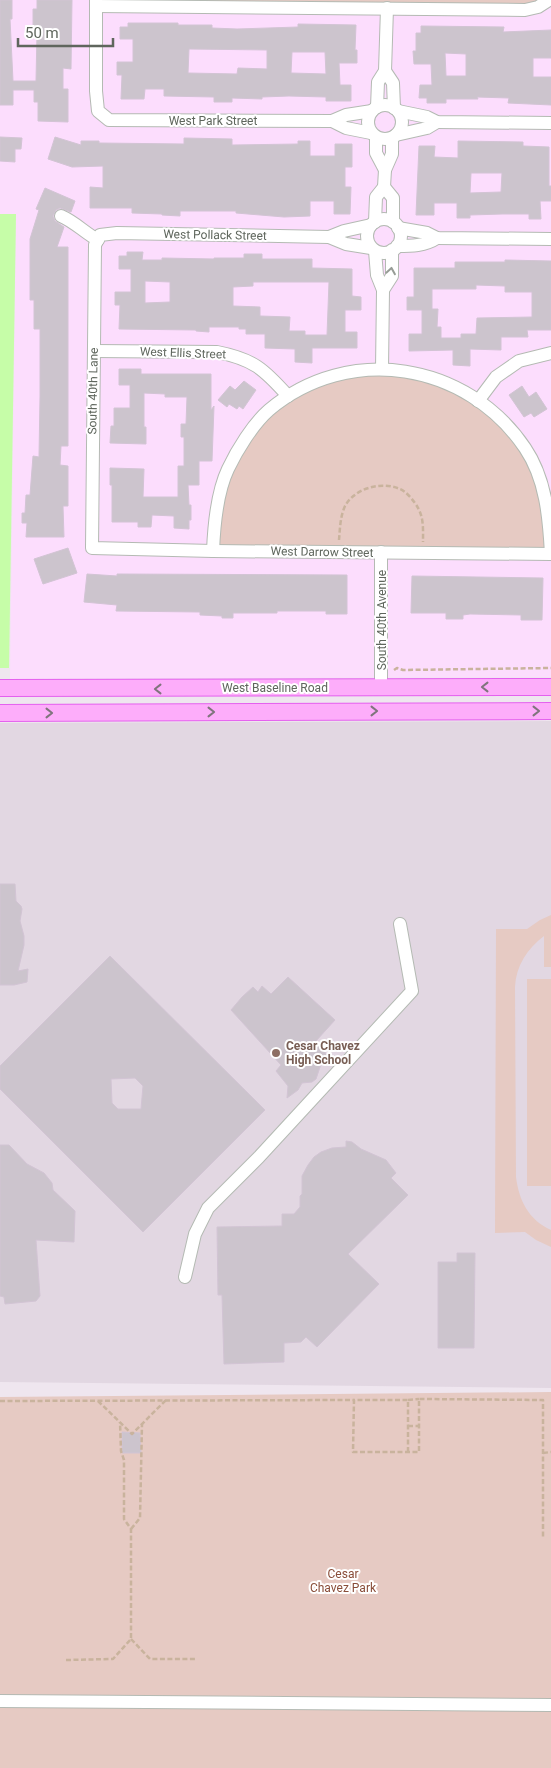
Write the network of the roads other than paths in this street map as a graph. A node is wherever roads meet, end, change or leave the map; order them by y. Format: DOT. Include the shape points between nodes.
graph roads {
  1 [pos="549,0"];
  2 [pos="96,3"];
  3 [pos="387,8"];
  4 [pos="385,71"];
  5 [pos="374,109"];
  6 [pos="396,110"];
  7 [pos="332,122"];
  8 [pos="437,122"];
  9 [pos="551,123"];
  10 [pos="374,135"];
  11 [pos="394,136"];
  12 [pos="385,170"];
  13 [pos="384,187"];
  14 [pos="61,216"];
  15 [pos="373,224"];
  16 [pos="396,225"];
  17 [pos="329,236"];
  18 [pos="99,238"];
  19 [pos="436,238"];
  20 [pos="551,239"];
  21 [pos="395,248"];
  22 [pos="373,249"];
  23 [pos="383,290"];
  24 [pos="94,351"];
  25 [pos="551,353"];
  26 [pos="382,369"];
  27 [pos="288,396"];
  28 [pos="478,401"];
  29 [pos="92,548"];
  30 [pos="213,551"];
  31 [pos="382,552"];
  32 [pos="551,554"];
  33 [pos="382,687"];
  34 [pos="551,687"];
  35 [pos="0,688"];
  36 [pos="551,711"];
  37 [pos="0,713"];
  38 [pos="400,924"];
  39 [pos="185,1277"];
  40 [pos="0,1701"];
  41 [pos="551,1705"];
  1 -- 3 [label="street" via="525,10"];
  2 -- 3 [label="street"];
  2 -- 7 [label="street, West Park Street" via="98,111 109,120"];
  3 -- 4 [label="street"];
  4 -- 5 [label="street" via="378,82"];
  4 -- 6 [label="street" via="393,83"];
  5 -- 6 [label="street" via="385,105"];
  5 -- 7 [label="street, West Park Street" via="346,115"];
  5 -- 10 [label="street" via="368,122"];
  6 -- 8 [label="street"];
  6 -- 11 [label="street" via="402,121"];
  7 -- 10 [label="street, West Park Street"];
  8 -- 9 [label="street"];
  8 -- 11 [label="street" via="427,128"];
  10 -- 11 [label="street" via="384,139"];
  10 -- 12 [label="street" via="376,153"];
  11 -- 12 [label="street" via="392,154"];
  12 -- 13 [label="street"];
  13 -- 15 [label="street" via="376,197"];
  13 -- 16 [label="street" via="393,198"];
  14 -- 18 [label="street" via="72,220 87,234"];
  15 -- 16 [label="street" via="384,220"];
  15 -- 17 [label="street, West Pollack Street"];
  15 -- 22 [label="street" via="367,234"];
  16 -- 19 [label="street" via="427,232"];
  16 -- 21 [label="street" via="400,237"];
  17 -- 18 [label="street, West Pollack Street" via="117,233"];
  17 -- 22 [label="street, West Pollack Street" via="346,244"];
  18 -- 24 [label="street, South 40th Lane" via="95,245"];
  19 -- 20 [label="street"];
  19 -- 21 [label="street" via="430,243"];
  21 -- 22 [label="street" via="384,253"];
  23 -- 21 [label="street, one-way" via="392,276"];
  22 -- 23 [label="street"];
  23 -- 26 [label="street"];
  24 -- 27 [label="street, West Ellis Street" via="217,352 232,355 260,367"];
  24 -- 29 [label="street, South 40th Lane"];
  25 -- 28 [label="street" via="519,361 496,377"];
  26 -- 27 [label="street" via="346,372 316,381"];
  26 -- 28 [label="street" via="419,374 447,384"];
  27 -- 30 [label="street" via="252,430 227,470 215,514"];
  28 -- 32 [label="street" via="503,421 526,449 549,513"];
  29 -- 30 [label="street, West Darrow Street"];
  30 -- 31 [label="street, West Darrow Street"];
  31 -- 32 [label="street, West Darrow Street"];
  31 -- 33 [label="street, South 40th Avenue"];
  34 -- 33 [label="main road, West Baseline Road, one-way"];
  33 -- 35 [label="main road, West Baseline Road, one-way"];
  37 -- 36 [label="main road, West Baseline Road, one-way"];
  38 -- 39 [label="street" via="412,992 208,1208 195,1234"];
  40 -- 41 [label="street"];
}
